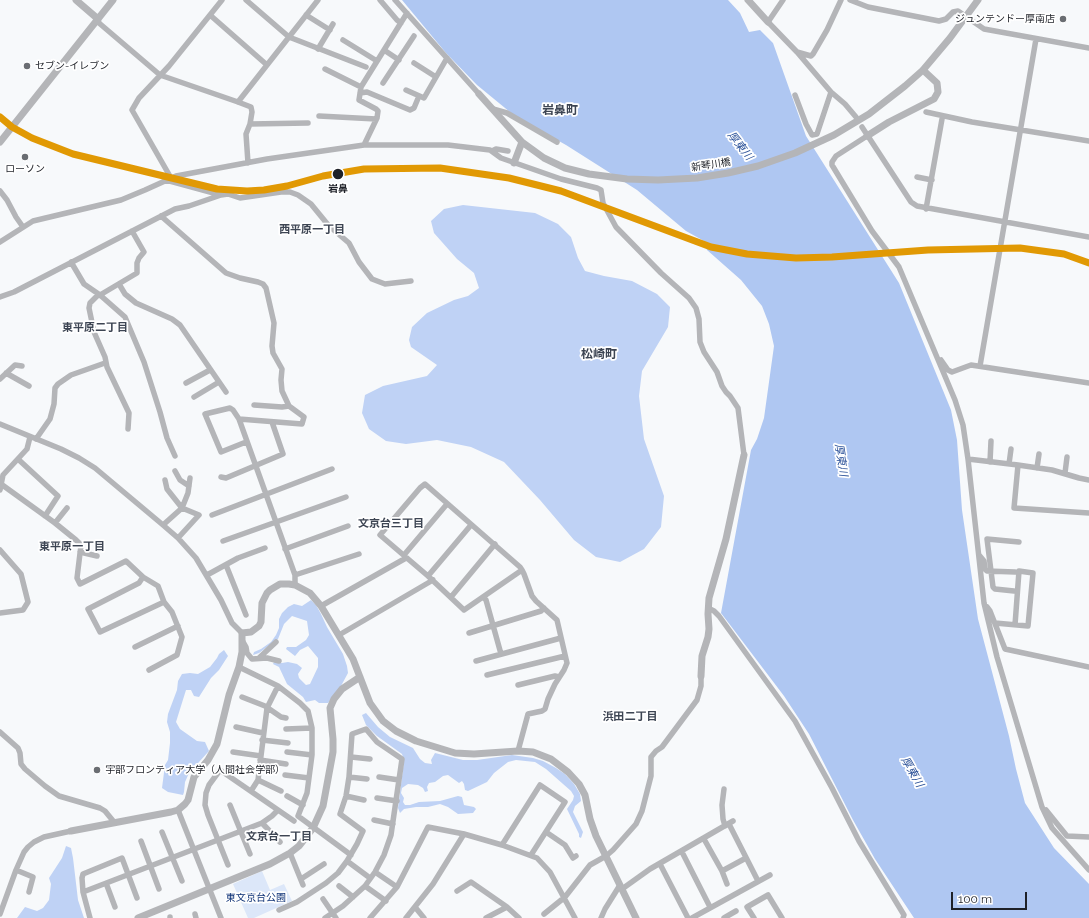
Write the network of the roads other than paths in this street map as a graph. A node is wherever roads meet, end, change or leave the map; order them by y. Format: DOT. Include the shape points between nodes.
graph roads {
  1 [pos="76,0"];
  2 [pos="113,0"];
  3 [pos="222,0"];
  4 [pos="246,0"];
  5 [pos="318,0"];
  6 [pos="380,0"];
  7 [pos="396,0"];
  8 [pos="748,0"];
  9 [pos="783,0"];
  10 [pos="841,0"];
  11 [pos="850,0"];
  12 [pos="978,0"];
  13 [pos="407,13"];
  14 [pos="210,15"];
  15 [pos="306,16"];
  16 [pos="966,17"];
  17 [pos="98,19"];
  18 [pos="768,22"];
  19 [pos="401,23"];
  20 [pos="333,24"];
  21 [pos="330,30"];
  22 [pos="414,36"];
  23 [pos="289,37"];
  24 [pos="1036,39"];
  25 [pos="343,40"];
  26 [pos="1089,48"];
  27 [pos="318,49"];
  28 [pos="384,50"];
  29 [pos="797,52"];
  30 [pos="447,58"];
  31 [pos="399,60"];
  32 [pos="377,61"];
  33 [pos="414,63"];
  34 [pos="267,65"];
  35 [pos="366,67"];
  36 [pos="325,69"];
  37 [pos="923,70"];
  38 [pos="160,75"];
  39 [pos="436,76"];
  40 [pos="383,83"];
  41 [pos="361,90"];
  42 [pos="406,90"];
  43 [pos="831,92"];
  44 [pos="479,94"];
  45 [pos="419,96"];
  46 [pos="795,96"];
  47 [pos="238,102"];
  48 [pos="493,109"];
  49 [pos="926,112"];
  50 [pos="319,116"];
  51 [pos="856,118"];
  52 [pos="376,119"];
  53 [pos="942,119"];
  54 [pos="308,123"];
  55 [pos="250,124"];
  56 [pos="862,127"];
  57 [pos="1020,129"];
  58 [pos="867,136"];
  59 [pos="1089,141"];
  60 [pos="0,142"];
  61 [pos="522,142"];
  62 [pos="557,142"];
  63 [pos="364,144"];
  64 [pos="492,151"];
  65 [pos="508,151"];
  66 [pos="248,163"];
  67 [pos="514,163"];
  68 [pos="917,177"];
  69 [pos="168,179"];
  70 [pos="932,180"];
  71 [pos="0,190"];
  72 [pos="221,195"];
  73 [pos="926,209"];
  74 [pos="161,216"];
  75 [pos="1004,222"];
  76 [pos="24,226"];
  77 [pos="132,231"];
  78 [pos="1089,237"];
  79 [pos="0,242"];
  80 [pos="71,262"];
  81 [pos="411,281"];
  82 [pos="119,284"];
  83 [pos="100,296"];
  84 [pos="0,297"];
  85 [pos="937,357"];
  86 [pos="105,363"];
  87 [pos="22,366"];
  88 [pos="980,366"];
  89 [pos="210,370"];
  90 [pos="6,373"];
  91 [pos="0,379"];
  92 [pos="219,382"];
  93 [pos="1089,383"];
  94 [pos="186,384"];
  95 [pos="30,386"];
  96 [pos="226,392"];
  97 [pos="194,397"];
  98 [pos="254,405"];
  99 [pos="289,406"];
  100 [pos="239,419"];
  101 [pos="272,422"];
  102 [pos="0,424"];
  103 [pos="128,429"];
  104 [pos="33,438"];
  105 [pos="991,441"];
  106 [pos="246,442"];
  107 [pos="1011,448"];
  108 [pos="744,454"];
  109 [pos="1039,454"];
  110 [pos="175,456"];
  111 [pos="1067,457"];
  112 [pos="968,459"];
  113 [pos="19,460"];
  114 [pos="990,462"];
  115 [pos="1009,464"];
  116 [pos="1018,465"];
  117 [pos="255,466"];
  118 [pos="1037,468"];
  119 [pos="332,470"];
  120 [pos="175,471"];
  121 [pos="1065,473"];
  122 [pos="221,477"];
  123 [pos="190,478"];
  124 [pos="165,480"];
  125 [pos="1089,480"];
  126 [pos="189,486"];
  127 [pos="1,487"];
  128 [pos="266,495"];
  129 [pos="346,497"];
  130 [pos="447,504"];
  131 [pos="67,508"];
  132 [pos="182,508"];
  133 [pos="1089,513"];
  134 [pos="212,515"];
  135 [pos="45,516"];
  136 [pos="276,522"];
  137 [pos="56,524"];
  138 [pos="163,525"];
  139 [pos="472,525"];
  140 [pos="348,526"];
  141 [pos="178,538"];
  142 [pos="223,541"];
  143 [pos="1019,542"];
  144 [pos="495,544"];
  145 [pos="265,548"];
  146 [pos="286,548"];
  147 [pos="0,550"];
  148 [pos="80,552"];
  149 [pos="359,554"];
  150 [pos="978,554"];
  151 [pos="97,556"];
  152 [pos="405,557"];
  153 [pos="226,565"];
  154 [pos="522,570"];
  155 [pos="991,571"];
  156 [pos="1015,572"];
  157 [pos="207,575"];
  158 [pos="295,575"];
  159 [pos="144,576"];
  160 [pos="428,576"];
  161 [pos="433,580"];
  162 [pos="295,585"];
  163 [pos="1014,590"];
  164 [pos="451,597"];
  165 [pos="483,597"];
  166 [pos="164,602"];
  167 [pos="984,603"];
  168 [pos="321,606"];
  169 [pos="544,608"];
  170 [pos="708,608"];
  171 [pos="0,613"];
  172 [pos="246,615"];
  173 [pos="994,623"];
  174 [pos="1015,625"];
  175 [pos="178,626"];
  176 [pos="493,626"];
  177 [pos="469,633"];
  178 [pos="242,636"];
  179 [pos="339,636"];
  180 [pos="561,638"];
  181 [pos="276,642"];
  182 [pos="135,647"];
  183 [pos="501,654"];
  184 [pos="565,656"];
  185 [pos="258,658"];
  186 [pos="279,660"];
  187 [pos="476,661"];
  188 [pos="239,667"];
  189 [pos="1089,667"];
  190 [pos="149,670"];
  191 [pos="488,675"];
  192 [pos="701,676"];
  193 [pos="360,677"];
  194 [pos="559,677"];
  195 [pos="518,685"];
  196 [pos="278,686"];
  197 [pos="242,697"];
  198 [pos="268,708"];
  199 [pos="286,718"];
  200 [pos="236,727"];
  201 [pos="312,728"];
  202 [pos="286,729"];
  203 [pos="0,732"];
  204 [pos="263,733"];
  205 [pos="262,740"];
  206 [pos="288,743"];
  207 [pos="518,751"];
  208 [pos="233,752"];
  209 [pos="287,752"];
  210 [pos="312,756"];
  211 [pos="351,757"];
  212 [pos="260,758"];
  213 [pos="370,759"];
  214 [pos="286,764"];
  215 [pos="285,774"];
  216 [pos="379,776"];
  217 [pos="349,777"];
  218 [pos="309,778"];
  219 [pos="367,779"];
  220 [pos="258,780"];
  221 [pos="399,780"];
  222 [pos="724,789"];
  223 [pos="251,791"];
  224 [pos="281,791"];
  225 [pos="287,796"];
  226 [pos="346,796"];
  227 [pos="377,798"];
  228 [pos="364,800"];
  229 [pos="397,801"];
  230 [pos="230,805"];
  231 [pos="303,805"];
  232 [pos="1042,807"];
  233 [pos="178,810"];
  234 [pos="278,810"];
  235 [pos="374,820"];
  236 [pos="294,821"];
  237 [pos="114,822"];
  238 [pos="262,823"];
  239 [pos="393,824"];
  240 [pos="729,824"];
  241 [pos="313,828"];
  242 [pos="71,831"];
  243 [pos="241,831"];
  244 [pos="162,832"];
  245 [pos="546,832"];
  246 [pos="464,834"];
  247 [pos="1089,838"];
  248 [pos="704,839"];
  249 [pos="218,840"];
  250 [pos="141,841"];
  251 [pos="280,842"];
  252 [pos="502,845"];
  253 [pos="193,849"];
  254 [pos="682,852"];
  255 [pos="290,853"];
  256 [pos="250,854"];
  257 [pos="351,855"];
  258 [pos="531,855"];
  259 [pos="576,856"];
  260 [pos="606,856"];
  261 [pos="172,857"];
  262 [pos="746,858"];
  263 [pos="347,862"];
  264 [pos="324,864"];
  265 [pos="660,864"];
  266 [pos="228,865"];
  267 [pos="150,866"];
  268 [pos="16,870"];
  269 [pos="1089,870"];
  270 [pos="722,871"];
  271 [pos="375,872"];
  272 [pos="128,874"];
  273 [pos="770,875"];
  274 [pos="370,878"];
  275 [pos="758,881"];
  276 [pos="182,882"];
  277 [pos="106,883"];
  278 [pos="727,884"];
  279 [pos="339,886"];
  280 [pos="365,886"];
  281 [pos="397,887"];
  282 [pos="621,887"];
  283 [pos="159,889"];
  284 [pos="209,889"];
  285 [pos="456,891"];
  286 [pos="29,892"];
  287 [pos="83,892"];
  288 [pos="353,897"];
  289 [pos="137,898"];
  290 [pos="565,898"];
  291 [pos="323,900"];
  292 [pos="386,901"];
  293 [pos="115,907"];
  294 [pos="416,907"];
  295 [pos="507,907"];
  296 [pos="710,907"];
  297 [pos="279,910"];
  298 [pos="736,911"];
  299 [pos="0,914"];
  300 [pos="544,914"];
  301 [pos="335,915"];
  302 [pos="146,916"];
  303 [pos="90,918"];
  304 [pos="138,918"];
  305 [pos="221,918"];
  306 [pos="325,918"];
  307 [pos="370,918"];
  308 [pos="406,918"];
  309 [pos="424,918"];
  310 [pos="486,918"];
  311 [pos="519,918"];
  312 [pos="575,918"];
  313 [pos="601,918"];
  314 [pos="636,918"];
  315 [pos="688,918"];
  316 [pos="692,918"];
  317 [pos="724,918"];
  318 [pos="754,918"];
  319 [pos="782,918"];
  320 [pos="903,918"];
  1 -- 17 [label="street"];
  2 -- 17 [label="street"];
  3 -- 14 [label="street"];
  4 -- 23 [label="street"];
  5 -- 15 [label="street"];
  6 -- 19 [label="street"];
  7 -- 13 [label="street"];
  8 -- 18 [label="street"];
  9 -- 18 [label="street"];
  10 -- 29 [label="street" via="813,54 811,56"];
  11 -- 16 [label="street" via="868,7 939,21 956,11"];
  12 -- 16 [label="street, 新琴川橋"];
  13 -- 19 [label="street"];
  13 -- 30 [label="street"];
  14 -- 34 [label="street"];
  14 -- 38 [label="street"];
  15 -- 21 [label="street"];
  15 -- 23 [label="street"];
  16 -- 24 [label="street" via="984,29"];
  16 -- 37 [label="street, 新琴川橋"];
  17 -- 38 [label="street" via="99,23"];
  17 -- 60 [label="street"];
  18 -- 29 [label="street"];
  19 -- 28 [label="street"];
  20 -- 21 [label="street"];
  21 -- 27 [label="street"];
  22 -- 31 [label="street"];
  23 -- 27 [label="street"];
  23 -- 34 [label="street"];
  24 -- 26 [label="street"];
  24 -- 57 [label="street"];
  25 -- 32 [label="street"];
  27 -- 35 [label="street"];
  28 -- 31 [label="street"];
  28 -- 32 [label="street"];
  29 -- 43 [label="street"];
  30 -- 39 [label="street"];
  30 -- 44 [label="street"];
  31 -- 40 [label="street"];
  32 -- 41 [label="street"];
  33 -- 39 [label="street"];
  34 -- 47 [label="street"];
  36 -- 41 [label="street"];
  37 -- 58 [label="street" via="937,84 938,92 934,99"];
  37 -- 61 [label="street, 新琴川橋" via="869,114 819,143 776,160 728,173 658,180 589,174 565,168 544,158"];
  38 -- 47 [label="street"];
  38 -- 69 [label="street" via="139,98 132,110"];
  39 -- 45 [label="street" via="424,98"];
  41 -- 45 [label="street" via="410,110 414,108"];
  41 -- 52 [label="street" via="359,100 378,111"];
  42 -- 45 [label="street"];
  43 -- 46 [label="street" via="817,134 812,134 806,124"];
  43 -- 51 [label="street"];
  44 -- 48 [label="street, 新琴川橋"];
  47 -- 55 [label="street" via="251,107"];
  48 -- 61 [label="street, 新琴川橋"];
  48 -- 62 [label="street" via="507,113"];
  49 -- 57 [label="street"];
  50 -- 52 [label="street"];
  52 -- 63 [label="street"];
  53 -- 70 [label="street"];
  54 -- 55 [label="street"];
  55 -- 66 [label="street" via="246,134"];
  56 -- 58 [label="street"];
  57 -- 59 [label="street"];
  57 -- 75 [label="street"];
  58 -- 73 [label="street" via="911,202"];
  58 -- 85 [label="street" via="836,156 832,165 872,231 899,267"];
  61 -- 67 [label="street"];
  63 -- 64 [label="street" via="448,145"];
  63 -- 66 [label="street"];
  64 -- 65 [label="street"];
  64 -- 67 [label="street"];
  66 -- 69 [label="street"];
  67 -- 108 [label="street" via="601,190 603,203 616,227 693,302 698,313 700,342 704,352 717,372 722,386 738,408"];
  68 -- 70 [label="street"];
  69 -- 72 [label="street"];
  69 -- 76 [label="street" via="121,200 34,221"];
  70 -- 73 [label="street"];
  71 -- 76 [label="street"];
  72 -- 74 [label="street"];
  72 -- 81 [label="street" via="228,194 240,198 281,192 298,195 311,204 329,226 349,243 372,279 384,284"];
  73 -- 75 [label="street"];
  74 -- 77 [label="street"];
  74 -- 99 [label="street" via="226,273 258,282 266,288 274,323 273,353 282,369 282,391"];
  75 -- 78 [label="street"];
  75 -- 88 [label="street"];
  76 -- 79 [label="street"];
  77 -- 80 [label="street"];
  77 -- 82 [label="street" via="144,252 137,263 137,273"];
  80 -- 83 [label="street" via="84,284"];
  80 -- 84 [label="street"];
  82 -- 83 [label="street"];
  82 -- 89 [label="street" via="124,294 180,325"];
  83 -- 86 [label="street" via="93,299 89,308"];
  83 -- 110 [label="street" via="125,317 144,362"];
  85 -- 88 [label="street" via="952,372 971,365"];
  85 -- 112 [label="street" via="960,413"];
  86 -- 103 [label="street" via="129,413"];
  86 -- 104 [label="street" via="72,375 58,384 55,388 50,419"];
  87 -- 90 [label="street" via="15,365"];
  88 -- 93 [label="street"];
  89 -- 92 [label="street"];
  89 -- 94 [label="street"];
  90 -- 91 [label="street"];
  90 -- 95 [label="street"];
  92 -- 96 [label="street"];
  92 -- 97 [label="street"];
  98 -- 99 [label="street"];
  99 -- 101 [label="street" via="304,417 302,424"];
  100 -- 101 [label="street"];
  100 -- 106 [label="street"];
  100 -- 106 [label="street" via="230,408 205,414 221,452"];
  101 -- 117 [label="street" via="283,454"];
  102 -- 104 [label="street"];
  104 -- 113 [label="street"];
  104 -- 138 [label="street" via="67,452 95,468"];
  105 -- 114 [label="street"];
  106 -- 117 [label="street"];
  107 -- 115 [label="street"];
  108 -- 170 [label="street" via="730,526"];
  109 -- 118 [label="street"];
  111 -- 121 [label="street"];
  112 -- 114 [label="street"];
  112 -- 150 [label="street"];
  113 -- 127 [label="street" via="3,475"];
  113 -- 135 [label="street" via="58,496"];
  114 -- 115 [label="street"];
  115 -- 116 [label="street"];
  116 -- 118 [label="street"];
  116 -- 133 [label="street" via="1014,508"];
  117 -- 122 [label="street" via="226,478"];
  117 -- 128 [label="street"];
  118 -- 121 [label="street"];
  119 -- 128 [label="street"];
  120 -- 126 [label="street" via="180,480"];
  121 -- 125 [label="street"];
  123 -- 126 [label="street"];
  124 -- 132 [label="street" via="167,489"];
  126 -- 132 [label="street"];
  127 -- 135 [label="street"];
  128 -- 134 [label="street"];
  128 -- 136 [label="street"];
  129 -- 136 [label="street"];
  130 -- 139 [label="street"];
  130 -- 152 [label="street"];
  130 -- 152 [label="street" via="425,484 380,535"];
  131 -- 137 [label="street"];
  132 -- 138 [label="street"];
  132 -- 141 [label="street" via="199,515"];
  135 -- 137 [label="street"];
  136 -- 142 [label="street"];
  136 -- 146 [label="street"];
  137 -- 148 [label="street" via="81,545"];
  138 -- 141 [label="street"];
  139 -- 144 [label="street"];
  139 -- 160 [label="street"];
  140 -- 146 [label="street"];
  141 -- 157 [label="street"];
  143 -- 155 [label="street" via="987,539"];
  144 -- 154 [label="street"];
  144 -- 164 [label="street"];
  145 -- 153 [label="street"];
  146 -- 158 [label="street"];
  147 -- 171 [label="street" via="20,574 28,602 23,610"];
  148 -- 151 [label="street"];
  148 -- 159 [label="street" via="77,578 80,584 126,561"];
  149 -- 158 [label="street"];
  150 -- 155 [label="street" via="984,561 987,572"];
  150 -- 167 [label="street"];
  152 -- 160 [label="street"];
  152 -- 168 [label="street"];
  153 -- 157 [label="street"];
  153 -- 172 [label="street"];
  154 -- 165 [label="street"];
  154 -- 169 [label="street" via="532,596"];
  155 -- 156 [label="street"];
  155 -- 163 [label="street" via="994,589"];
  157 -- 178 [label="street" via="232,623"];
  158 -- 162 [label="street"];
  159 -- 166 [label="street" via="158,586"];
  159 -- 166 [label="street" via="139,583 88,609 100,632"];
  160 -- 161 [label="street"];
  161 -- 164 [label="street"];
  161 -- 179 [label="street"];
  162 -- 168 [label="street" via="310,593"];
  162 -- 178 [label="street" via="274,586 262,603 259,626"];
  164 -- 165 [label="street" via="464,610"];
  165 -- 176 [label="street"];
  166 -- 175 [label="street"];
  167 -- 173 [label="street"];
  167 -- 232 [label="street" via="997,657"];
  168 -- 179 [label="street"];
  169 -- 176 [label="street"];
  169 -- 180 [label="street" via="557,620"];
  170 -- 192 [label="street" via="709,629 702,656"];
  170 -- 320 [label="street" via="719,616 795,721 859,842 904,915"];
  173 -- 174 [label="street"];
  173 -- 189 [label="street" via="1005,649"];
  174 -- 174 [label="street" via="1020,571 1033,573 1028,626"];
  175 -- 182 [label="street"];
  175 -- 190 [label="street" via="182,637 177,656"];
  176 -- 177 [label="street"];
  176 -- 183 [label="street"];
  178 -- 185 [label="street" via="249,657"];
  178 -- 188 [label="street"];
  179 -- 193 [label="street"];
  180 -- 183 [label="street"];
  180 -- 184 [label="street"];
  181 -- 185 [label="street"];
  183 -- 187 [label="street"];
  184 -- 191 [label="street"];
  184 -- 194 [label="street" via="567,663"];
  185 -- 186 [label="street"];
  188 -- 196 [label="street"];
  188 -- 233 [label="street" via="228,695 217,744 194,777 188,800"];
  192 -- 260 [label="street" via="697,700 662,747 651,757 651,776 636,824"];
  193 -- 207 [label="street" via="376,713 402,735 455,753"];
  193 -- 241 [label="street" via="338,694 330,708 332,760 323,806"];
  194 -- 195 [label="street"];
  194 -- 207 [label="street" via="545,709 528,714"];
  196 -- 198 [label="street"];
  196 -- 201 [label="street" via="308,711"];
  197 -- 198 [label="street"];
  198 -- 199 [label="street"];
  198 -- 204 [label="street"];
  200 -- 204 [label="street"];
  201 -- 202 [label="street"];
  201 -- 210 [label="street"];
  203 -- 237 [label="street" via="18,748 21,764 25,769 45,786 63,798 100,808"];
  204 -- 205 [label="street"];
  205 -- 206 [label="street"];
  205 -- 212 [label="street"];
  207 -- 260 [label="street" via="532,752 552,759 574,778 585,795 593,830"];
  208 -- 212 [label="street"];
  209 -- 210 [label="street"];
  210 -- 218 [label="street"];
  211 -- 213 [label="street"];
  211 -- 217 [label="street"];
  211 -- 221 [label="street" via="352,734 366,729 377,742 402,759"];
  212 -- 214 [label="street"];
  212 -- 220 [label="street"];
  215 -- 218 [label="street"];
  216 -- 221 [label="street"];
  217 -- 219 [label="street"];
  217 -- 226 [label="street"];
  218 -- 231 [label="street"];
  220 -- 223 [label="street"];
  220 -- 224 [label="street"];
  221 -- 229 [label="street"];
  222 -- 240 [label="street" via="723,819"];
  223 -- 234 [label="street"];
  223 -- 249 [label="street" via="220,770 209,785 205,805"];
  225 -- 231 [label="street"];
  226 -- 228 [label="street"];
  226 -- 257 [label="street" via="340,814 363,831"];
  227 -- 229 [label="street"];
  229 -- 239 [label="street"];
  230 -- 243 [label="street"];
  231 -- 241 [label="street" via="298,816"];
  232 -- 247 [label="street" via="1066,836"];
  232 -- 269 [label="street" via="1052,828"];
  233 -- 237 [label="street"];
  233 -- 253 [label="street"];
  234 -- 236 [label="street"];
  234 -- 238 [label="street"];
  235 -- 239 [label="street"];
  237 -- 242 [label="street"];
  238 -- 243 [label="street"];
  238 -- 251 [label="street"];
  239 -- 271 [label="street" via="384,855"];
  240 -- 248 [label="street"];
  240 -- 262 [label="street"];
  241 -- 255 [label="street"];
  241 -- 257 [label="street"];
  242 -- 268 [label="street" via="34,842 24,852"];
  243 -- 249 [label="street"];
  243 -- 256 [label="street"];
  244 -- 261 [label="street"];
  245 -- 252 [label="street" via="565,802 540,785"];
  245 -- 258 [label="street"];
  245 -- 259 [label="street" via="565,845 573,858"];
  246 -- 252 [label="street"];
  246 -- 281 [label="street" via="428,826"];
  246 -- 294 [label="street"];
  248 -- 254 [label="street"];
  248 -- 270 [label="street"];
  249 -- 253 [label="street"];
  249 -- 266 [label="street"];
  250 -- 267 [label="street"];
  252 -- 258 [label="street"];
  253 -- 261 [label="street"];
  253 -- 284 [label="street"];
  254 -- 265 [label="street"];
  254 -- 296 [label="street"];
  255 -- 264 [label="street" via="302,882"];
  255 -- 284 [label="street"];
  257 -- 263 [label="street"];
  258 -- 290 [label="street" via="547,867"];
  260 -- 282 [label="street"];
  260 -- 290 [label="street" via="590,865"];
  261 -- 267 [label="street"];
  261 -- 276 [label="street"];
  262 -- 270 [label="street"];
  262 -- 275 [label="street"];
  263 -- 274 [label="street"];
  263 -- 297 [label="street" via="326,883 297,902"];
  265 -- 282 [label="street"];
  265 -- 315 [label="street"];
  267 -- 272 [label="street"];
  267 -- 283 [label="street"];
  268 -- 286 [label="street" via="33,877"];
  268 -- 299 [label="street"];
  270 -- 278 [label="street"];
  271 -- 274 [label="street"];
  271 -- 281 [label="street"];
  272 -- 277 [label="street"];
  272 -- 287 [label="street" via="122,858 83,874"];
  272 -- 289 [label="street"];
  273 -- 275 [label="street"];
  274 -- 280 [label="street"];
  275 -- 296 [label="street"];
  277 -- 287 [label="street"];
  277 -- 293 [label="street"];
  279 -- 288 [label="street"];
  280 -- 288 [label="street"];
  280 -- 292 [label="street"];
  281 -- 292 [label="street"];
  282 -- 313 [label="street"];
  282 -- 314 [label="street"];
  284 -- 302 [label="street"];
  284 -- 305 [label="street"];
  285 -- 295 [label="street" via="471,882"];
  287 -- 303 [label="street"];
  288 -- 301 [label="street"];
  290 -- 300 [label="street"];
  290 -- 312 [label="street"];
  291 -- 301 [label="street"];
  292 -- 307 [label="street"];
  294 -- 308 [label="street"];
  294 -- 309 [label="street"];
  295 -- 310 [label="street"];
  295 -- 311 [label="street"];
  296 -- 316 [label="street"];
  298 -- 317 [label="street"];
  301 -- 306 [label="street"];
  302 -- 304 [label="street"];
  318 -- 319 [label="street" via="747,907 768,895"];
}
